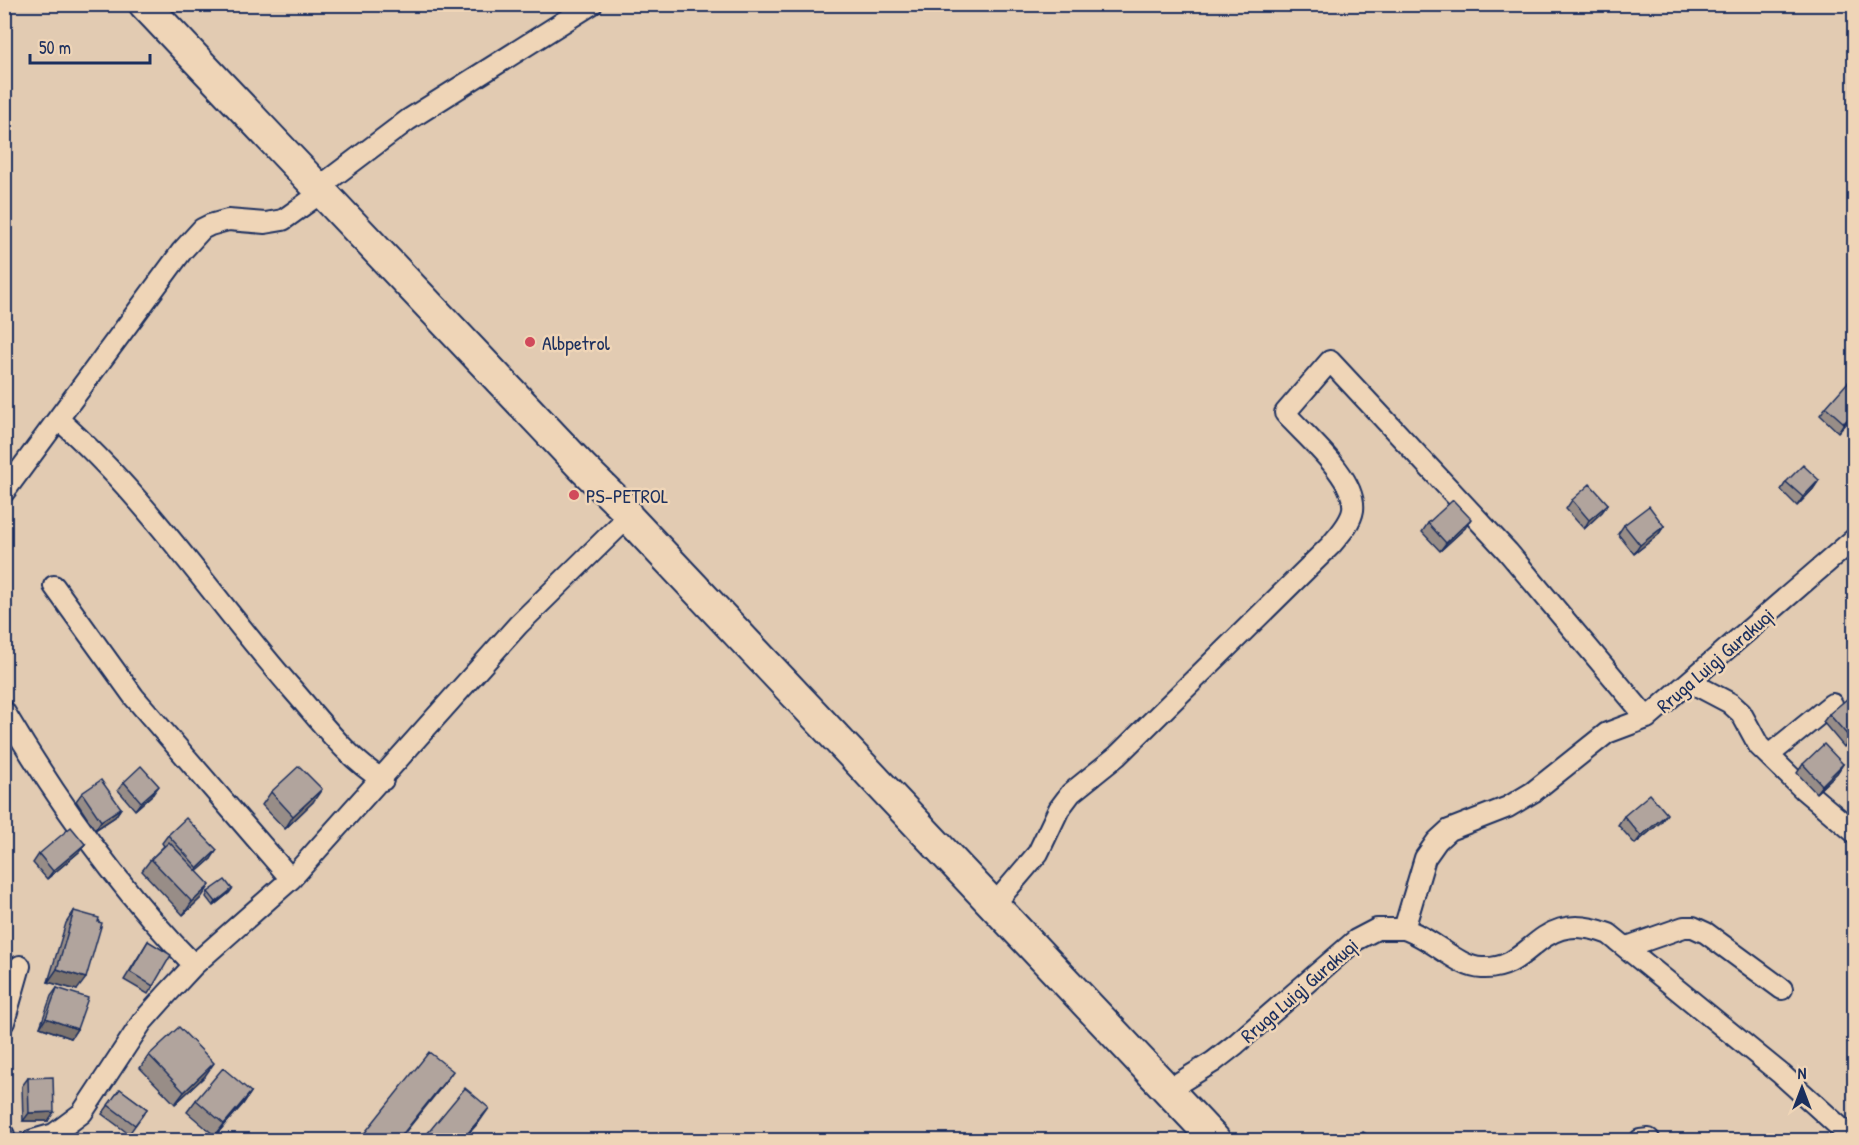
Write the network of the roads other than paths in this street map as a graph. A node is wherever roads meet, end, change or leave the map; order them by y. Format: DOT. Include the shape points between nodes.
graph roads {
  1 [pos="144,4"];
  2 [pos="592,4"];
  3 [pos="320,190"];
  4 [pos="58,419"];
  5 [pos="4,492"];
  6 [pos="628,517"];
  7 [pos="1854,539"];
  8 [pos="54,586"];
  9 [pos="1690,682"];
  10 [pos="1832,704"];
  11 [pos="4,711"];
  12 [pos="1647,718"];
  13 [pos="1769,755"];
  14 [pos="383,780"];
  15 [pos="1854,832"];
  16 [pos="291,879"];
  17 [pos="993,906"];
  18 [pos="1404,929"];
  19 [pos="1627,947"];
  20 [pos="194,965"];
  21 [pos="20,966"];
  22 [pos="1782,989"];
  23 [pos="4,1022"];
  24 [pos="1166,1091"];
  25 [pos="70,1134"];
  26 [pos="4,1135"];
  27 [pos="5,1140"];
  28 [pos="33,1140"];
  29 [pos="1215,1140"];
  30 [pos="1854,1140"];
  1 -- 3 [label="main road"];
  2 -- 3 [label="street" via="408,120"];
  3 -- 4 [label="street" via="283,220 228,220 202,229"];
  3 -- 6 [label="main road" via="623,507"];
  4 -- 5 [label="street"];
  4 -- 14 [label="street" via="159,524 247,638 347,754"];
  6 -- 14 [label="street" via="518,625"];
  6 -- 17 [label="main road"];
  7 -- 9 [label="street, Rruga Luigj Gurakuqi"];
  8 -- 16 [label="street" via="135,697"];
  9 -- 12 [label="street, Rruga Luigj Gurakuqi"];
  9 -- 13 [label="street" via="1730,702"];
  10 -- 13 [label="street"];
  11 -- 20 [label="street" via="104,860"];
  12 -- 17 [label="street" via="1508,552 1330,362 1285,413 1348,486 1353,512 1347,525 1133,741 1071,793 1038,853"];
  12 -- 18 [label="street, Rruga Luigj Gurakuqi" via="1607,733 1525,797 1449,830 1425,858"];
  13 -- 15 [label="street"];
  14 -- 16 [label="street"];
  16 -- 20 [label="street"];
  17 -- 24 [label="main road"];
  18 -- 19 [label="street" via="1421,934 1470,966 1484,968 1514,959 1545,935 1574,926 1600,931"];
  18 -- 24 [label="street, Rruga Luigj Gurakuqi" via="1377,929 1356,940 1236,1044"];
  19 -- 22 [label="street" via="1693,927"];
  19 -- 30 [label="street"];
  20 -- 25 [label="street" via="142,1022"];
  21 -- 23 [label="street"];
  24 -- 29 [label="main road"];
  25 -- 28 [label="street"];
  26 -- 27 [label="street"];
}
